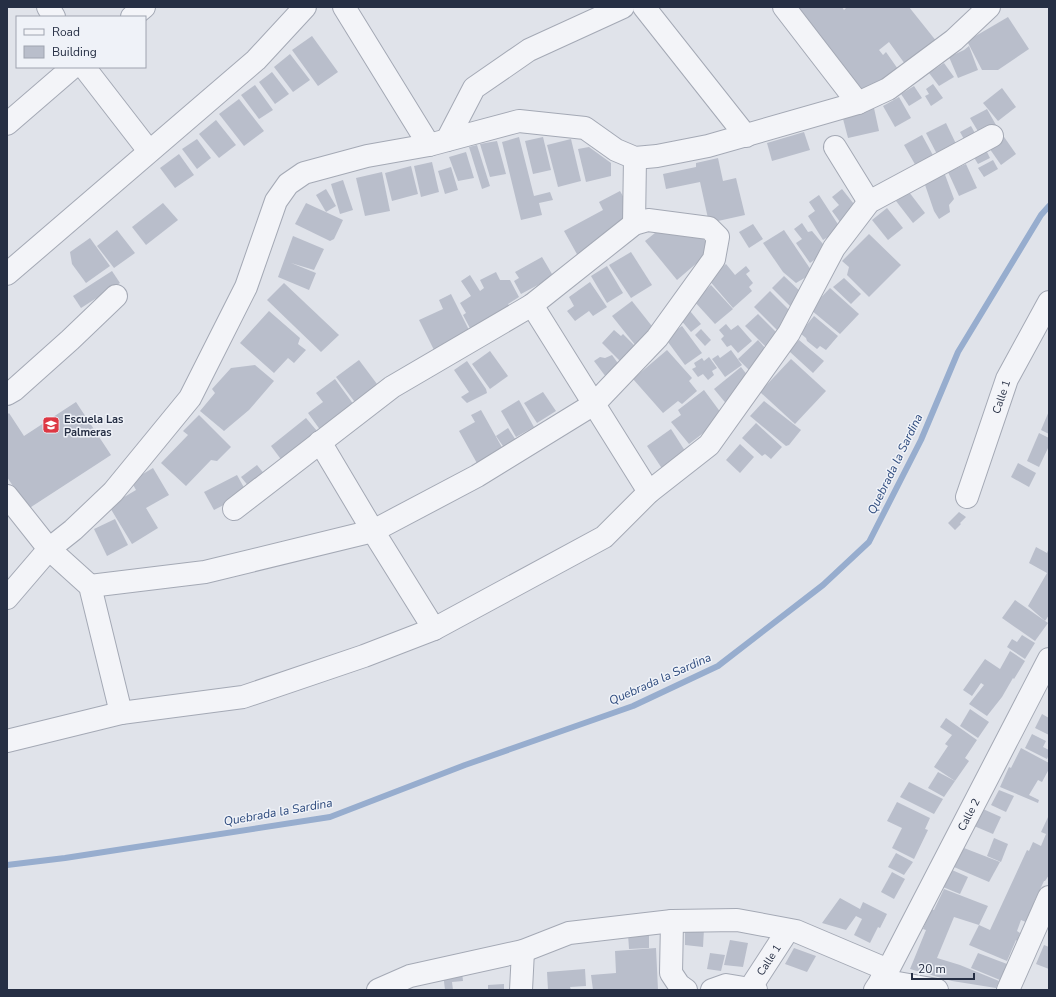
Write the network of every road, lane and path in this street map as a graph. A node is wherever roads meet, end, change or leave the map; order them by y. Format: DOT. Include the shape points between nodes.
graph roads {
  1 [pos="48,7"];
  2 [pos="144,7"];
  3 [pos="305,7"];
  4 [pos="344,7"];
  5 [pos="623,7"];
  6 [pos="644,7"];
  7 [pos="784,7"];
  8 [pos="989,7"];
  9 [pos="53,16"];
  10 [pos="133,16"];
  11 [pos="72,68"];
  12 [pos="85,68"];
  13 [pos="858,103"];
  14 [pos="7,124"];
  15 [pos="746,136"];
  16 [pos="992,136"];
  17 [pos="438,143"];
  18 [pos="835,147"];
  19 [pos="149,151"];
  20 [pos="635,158"];
  21 [pos="869,202"];
  22 [pos="634,224"];
  23 [pos="7,274"];
  24 [pos="116,296"];
  25 [pos="1049,302"];
  26 [pos="532,304"];
  27 [pos="7,394"];
  28 [pos="594,404"];
  29 [pos="320,442"];
  30 [pos="649,492"];
  31 [pos="7,496"];
  32 [pos="967,497"];
  33 [pos="234,509"];
  34 [pos="373,531"];
  35 [pos="49,549"];
  36 [pos="90,586"];
  37 [pos="7,598"];
  38 [pos="434,628"];
  39 [pos="1049,659"];
  40 [pos="121,713"];
  41 [pos="7,741"];
  42 [pos="1049,897"];
  43 [pos="672,921"];
  44 [pos="788,930"];
  45 [pos="524,951"];
  46 [pos="881,980"];
  47 [pos="378,990"];
  48 [pos="521,990"];
  49 [pos="686,990"];
  50 [pos="712,990"];
  51 [pos="752,990"];
  52 [pos="938,990"];
  53 [pos="1008,990"];
  1 -- 9 [label="street"];
  2 -- 10 [label="street"];
  3 -- 19 [label="street" via="256,60"];
  4 -- 17 [label="street"];
  5 -- 17 [label="street" via="529,50 474,88"];
  6 -- 15 [label="street"];
  7 -- 13 [label="street"];
  8 -- 13 [label="street" via="954,40 888,89"];
  11 -- 14 [label="street"];
  12 -- 19 [label="street"];
  13 -- 15 [label="street"];
  15 -- 20 [label="street" via="708,146"];
  16 -- 21 [label="street"];
  17 -- 20 [label="street" via="519,122 585,128 616,150"];
  17 -- 35 [label="street" via="367,156 304,173 288,184 276,201 246,287 190,398 113,492"];
  18 -- 21 [label="street"];
  19 -- 23 [label="street"];
  20 -- 22 [label="street"];
  21 -- 30 [label="street" via="834,248 789,333 709,445"];
  22 -- 26 [label="street"];
  22 -- 28 [label="street" via="648,220 709,228 718,237 714,259 657,338"];
  24 -- 27 [label="street"];
  25 -- 32 [label="street, Calle 1" via="1007,379"];
  26 -- 28 [label="street"];
  26 -- 29 [label="street" via="392,387"];
  28 -- 30 [label="street"];
  28 -- 34 [label="street" via="477,476"];
  29 -- 33 [label="street"];
  29 -- 34 [label="street"];
  30 -- 38 [label="street" via="604,537"];
  31 -- 35 [label="street"];
  34 -- 36 [label="street" via="205,572"];
  34 -- 38 [label="street"];
  35 -- 36 [label="street"];
  35 -- 37 [label="street"];
  36 -- 40 [label="street"];
  38 -- 40 [label="street" via="364,656 243,697"];
  39 -- 46 [label="street, Calle 2"];
  40 -- 41 [label="street"];
  42 -- 53 [label="street"];
  43 -- 44 [label="street" via="737,920"];
  43 -- 45 [label="street" via="569,933"];
  43 -- 49 [label="street" via="671,973"];
  44 -- 46 [label="street" via="796,931"];
  44 -- 51 [label="street, Calle 1"];
  45 -- 47 [label="street" via="410,976"];
  45 -- 48 [label="street"];
  46 -- 52 [label="street"];
  50 -- 51 [label="street" via="726,985"];
}
